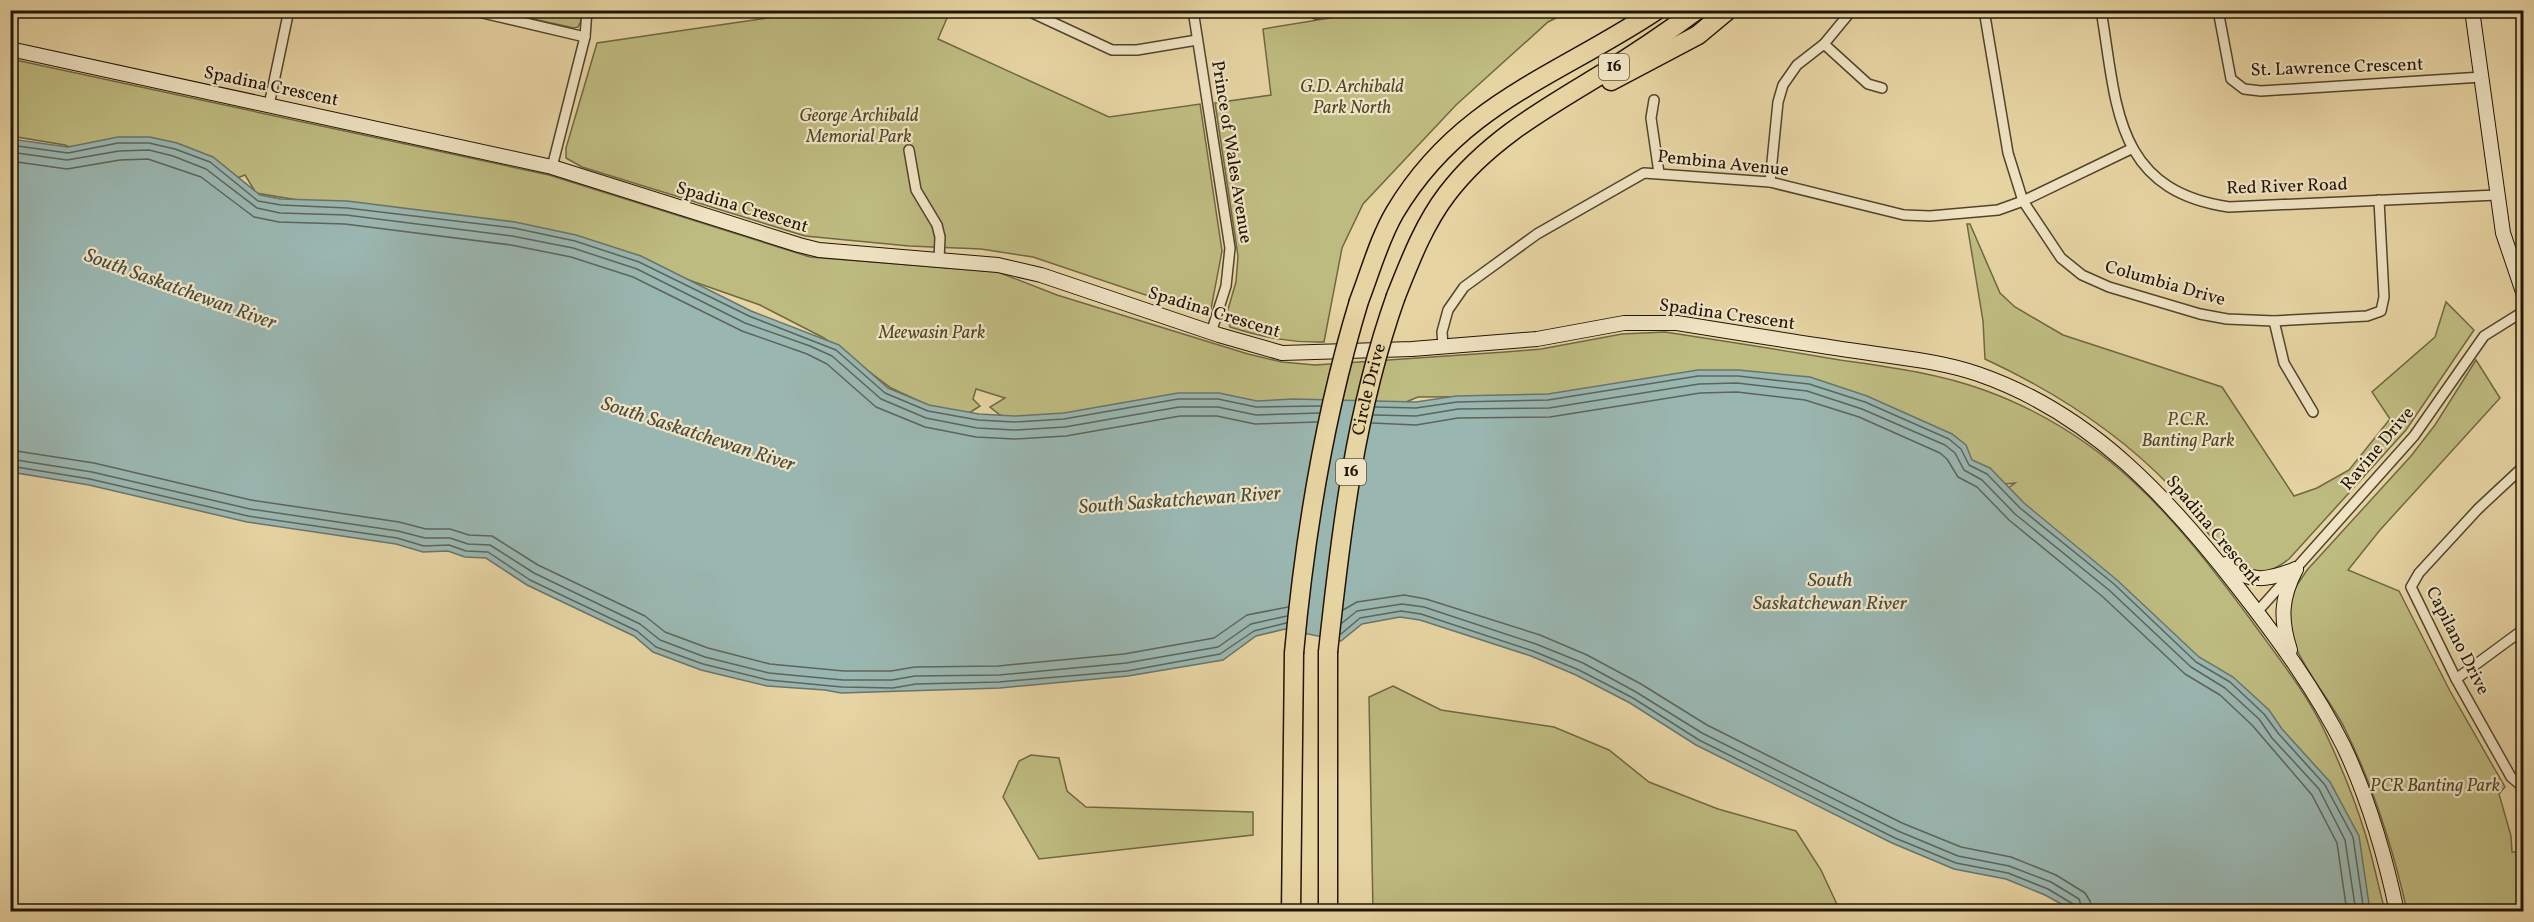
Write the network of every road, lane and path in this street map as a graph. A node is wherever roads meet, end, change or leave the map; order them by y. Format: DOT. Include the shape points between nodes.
graph roads {
  1 [pos="289,10"];
  2 [pos="470,10"];
  3 [pos="587,10"];
  4 [pos="1026,10"];
  5 [pos="1193,10"];
  6 [pos="1657,10"];
  7 [pos="1697,10"];
  8 [pos="1728,10"];
  9 [pos="1852,10"];
  10 [pos="1984,10"];
  11 [pos="2101,10"];
  12 [pos="2218,10"];
  13 [pos="2472,10"];
  14 [pos="585,37"];
  15 [pos="1197,40"];
  16 [pos="1824,44"];
  17 [pos="10,49"];
  18 [pos="2482,77"];
  19 [pos="1882,88"];
  20 [pos="1654,100"];
  21 [pos="269,105"];
  22 [pos="1528,120"];
  23 [pos="2131,148"];
  24 [pos="909,150"];
  25 [pos="552,167"];
  26 [pos="1659,173"];
  27 [pos="1770,182"];
  28 [pos="2497,195"];
  29 [pos="2023,201"];
  30 [pos="2379,201"];
  31 [pos="939,260"];
  32 [pos="2523,295"];
  33 [pos="2523,311"];
  34 [pos="2274,321"];
  35 [pos="1212,333"];
  36 [pos="1443,346"];
  37 [pos="2313,412"];
  38 [pos="2523,466"];
  39 [pos="2209,550"];
  40 [pos="2296,569"];
  41 [pos="2257,612"];
  42 [pos="2523,629"];
  43 [pos="2295,663"];
  44 [pos="2456,679"];
  45 [pos="2523,788"];
  46 [pos="1291,912"];
  47 [pos="1328,912"];
  48 [pos="2397,912"];
  1 -- 21 [label="street"];
  2 -- 14 [label="street"];
  3 -- 14 [label="street"];
  4 -- 15 [label="street" via="1112,50"];
  5 -- 15 [label="street, Prince of Wales Avenue"];
  6 -- 46 [label="highway, Circle Drive / 16, bridge" via="1511,94 1453,138 1421,174 1394,214 1359,302 1326,421 1300,583 1294,653"];
  7 -- 22 [label="highway, Circle Drive / 16" via="1643,49"];
  8 -- 22 [label="highway" via="1698,35 1652,61"];
  9 -- 16 [label="street"];
  10 -- 29 [label="street, Columbia Drive" via="2008,153"];
  11 -- 23 [label="street, Red River Road" via="2118,110"];
  12 -- 18 [label="street, St. Lawrence Crescent" via="2231,79 2244,89"];
  13 -- 18 [label="street"];
  14 -- 25 [label="street"];
  15 -- 35 [label="street, Prince of Wales Avenue" via="1230,248 1227,286"];
  16 -- 19 [label="street" via="1868,84"];
  16 -- 27 [label="street" via="1797,65 1783,85"];
  17 -- 21 [label="street, Spadina Crescent"];
  18 -- 28 [label="street"];
  20 -- 26 [label="street" via="1652,118"];
  21 -- 25 [label="street, Spadina Crescent"];
  22 -- 47 [label="highway, Circle Drive / 16, bridge" via="1477,158 1429,221 1396,296 1377,352 1350,476 1328,652"];
  23 -- 29 [label="street, Pembina Avenue"];
  23 -- 30 [label="street, Red River Road" via="2164,184 2206,204 2229,207"];
  24 -- 31 [label="street" via="916,190 937,225"];
  25 -- 31 [label="street, Spadina Crescent" via="799,246"];
  26 -- 27 [label="street, Pembina Avenue"];
  26 -- 36 [label="street, Pembina Avenue" via="1644,173 1628,181 1537,234 1464,287 1448,310"];
  27 -- 29 [label="street, Pembina Avenue" via="1904,215 1998,210"];
  28 -- 30 [label="street, Red River Road"];
  28 -- 32 [label="street" via="2503,233"];
  29 -- 34 [label="street, Columbia Drive" via="2061,258 2082,275 2200,314 2246,322"];
  30 -- 34 [label="street, Columbia Drive" via="2384,297 2381,311 2367,316"];
  31 -- 35 [label="street, Spadina Crescent" via="998,265 1041,275"];
  33 -- 40 [label="street, Ravine Drive" via="2484,336 2414,436"];
  34 -- 37 [label="street" via="2284,363"];
  35 -- 36 [label="street, Spadina Crescent" via="1282,353"];
  36 -- 39 [label="street, Spadina Crescent" via="1537,339 1624,323 1677,323 1976,373 2030,397 2087,431 2156,489"];
  38 -- 44 [label="street, Capilano Drive" via="2478,509 2419,573 2411,587"];
  39 -- 40 [label="street" via="2252,579 2272,579"];
  39 -- 41 [label="street, Spadina Crescent"];
  40 -- 41 [label="street, Ravine Drive"];
  40 -- 43 [label="street" via="2286,588 2282,611"];
  41 -- 43 [label="street, Spadina Crescent"];
  42 -- 44 [label="street"];
  43 -- 48 [label="street, Spadina Crescent" via="2356,775 2380,843"];
  44 -- 45 [label="street, Capilano Drive" via="2511,777"];
}
